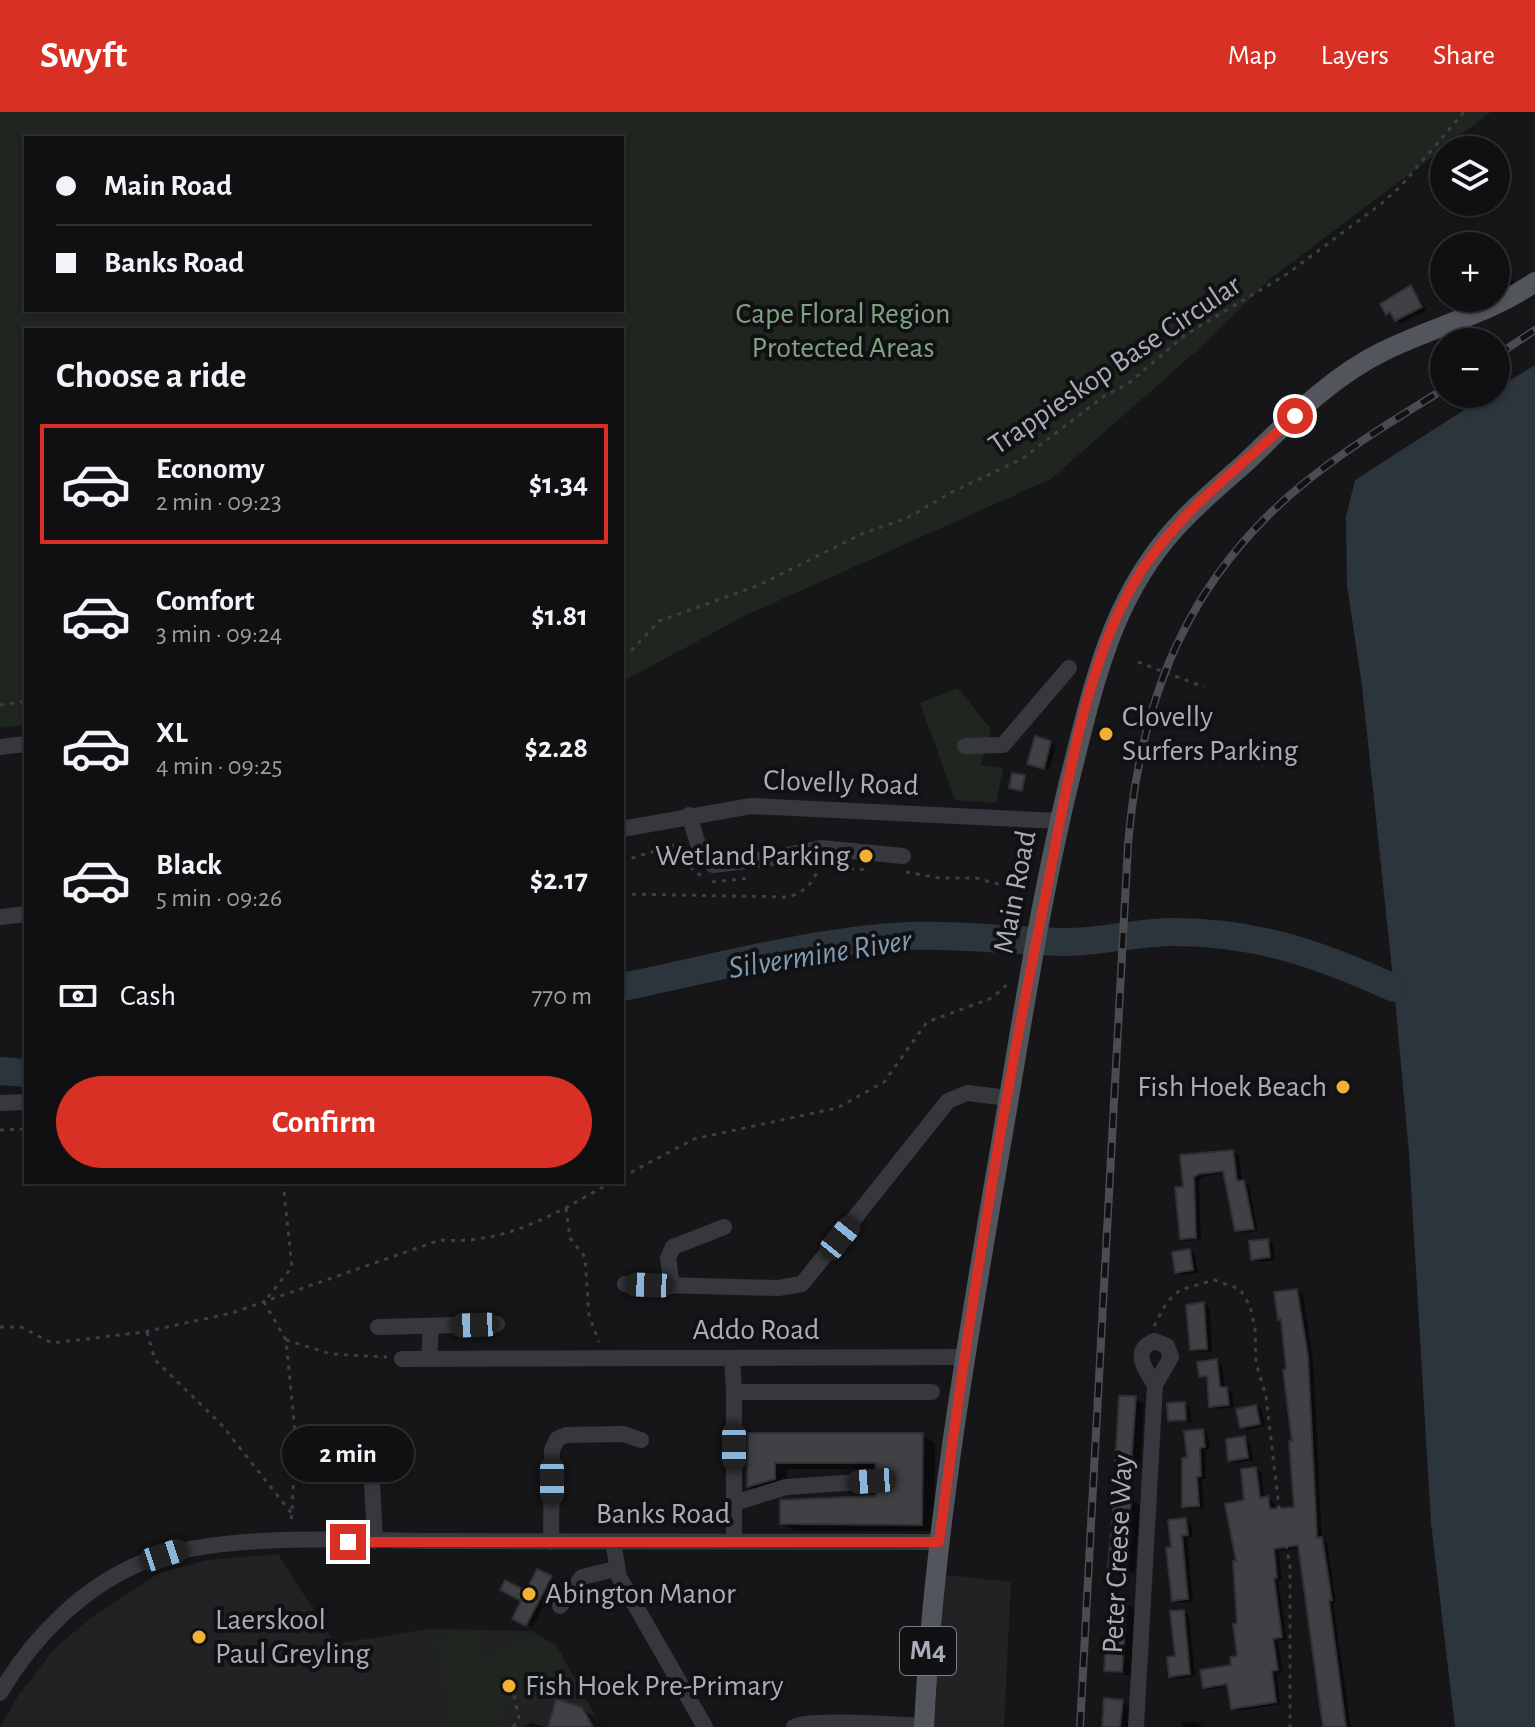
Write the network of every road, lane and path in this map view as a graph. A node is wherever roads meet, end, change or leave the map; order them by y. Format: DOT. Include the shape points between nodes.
graph roads {
  1 [pos="1464,112"];
  2 [pos="1535,282"];
  3 [pos="624,653"];
  4 [pos="1138,662"];
  5 [pos="1069,668"];
  6 [pos="1204,687"];
  7 [pos="24,701"];
  8 [pos="0,705"];
  9 [pos="24,744"];
  10 [pos="965,746"];
  11 [pos="0,747"];
  12 [pos="689,815"];
  13 [pos="1059,821"];
  14 [pos="624,829"];
  15 [pos="695,836"];
  16 [pos="821,848"];
  17 [pos="624,860"];
  18 [pos="900,864"];
  19 [pos="818,868"];
  20 [pos="883,871"];
  21 [pos="624,894"];
  22 [pos="24,914"];
  23 [pos="0,917"];
  24 [pos="1020,930"];
  25 [pos="1011,981"];
  26 [pos="1009,1098"];
  27 [pos="24,1102"];
  28 [pos="0,1103"];
  29 [pos="24,1129"];
  30 [pos="0,1130"];
  31 [pos="624,1176"];
  32 [pos="283,1184"];
  33 [pos="608,1184"];
  34 [pos="566,1208"];
  35 [pos="724,1227"];
  36 [pos="625,1284"];
  37 [pos="672,1286"];
  38 [pos="264,1302"];
  39 [pos="497,1324"];
  40 [pos="431,1326"];
  41 [pos="0,1327"];
  42 [pos="378,1327"];
  43 [pos="147,1332"];
  44 [pos="286,1340"];
  45 [pos="1154,1341"];
  46 [pos="965,1357"];
  47 [pos="429,1358"];
  48 [pos="598,1358"];
  49 [pos="732,1358"];
  50 [pos="402,1359"];
  51 [pos="1155,1385"];
  52 [pos="734,1392"];
  53 [pos="932,1392"];
  54 [pos="641,1440"];
  55 [pos="370,1445"];
  56 [pos="872,1481"];
  57 [pos="734,1503"];
  58 [pos="292,1514"];
  59 [pos="375,1541"];
  60 [pos="734,1541"];
  61 [pos="289,1542"];
  62 [pos="551,1542"];
  63 [pos="613,1542"];
  64 [pos="939,1542"];
  65 [pos="615,1569"];
  66 [pos="560,1606"];
  67 [pos="3,1688"];
  68 [pos="513,1690"];
  69 [pos="513,1727"];
  70 [pos="705,1727"];
  71 [pos="794,1727"];
  72 [pos="924,1727"];
  73 [pos="1136,1727"];
  74 [pos="1290,1727"];
  1 -- 3 [label="path, Trappieskop Base Circular" via="1381,204 1287,274 1185,335 1129,383 1022,459 757,586 659,621"];
  2 -- 13 [label="main road, Main Road / M4" via="1381,353 1336,380 1169,535 1133,585 1110,632"];
  4 -- 6 [label="path"];
  5 -- 10 [label="street" via="1003,745"];
  7 -- 8 [label="path"];
  9 -- 11 [label="street"];
  12 -- 13 [label="street, Clovelly Road" via="751,806"];
  12 -- 14 [label="street, Clovelly Road"];
  12 -- 15 [label="street"];
  13 -- 26 [label="main road, Main Road / M4"];
  15 -- 16 [label="street" via="701,854 713,865"];
  15 -- 17 [label="path"];
  16 -- 18 [label="street"];
  16 -- 19 [label="path"];
  18 -- 24 [label="path" via="939,878 976,878 1005,886"];
  19 -- 20 [label="path"];
  19 -- 21 [label="path" via="804,889 787,897"];
  22 -- 23 [label="street"];
  25 -- 31 [label="path" via="992,998 927,1022 884,1082 837,1108 694,1139"];
  26 -- 37 [label="street" via="967,1093 948,1101 806,1281 778,1288"];
  26 -- 46 [label="main road, Main Road / M4"];
  27 -- 28 [label="street"];
  29 -- 30 [label="path"];
  32 -- 38 [label="path" via="292,1267"];
  33 -- 34 [label="path"];
  34 -- 38 [label="path" via="534,1225 473,1243 440,1240"];
  34 -- 48 [label="path" via="570,1238 585,1257"];
  35 -- 37 [label="street" via="673,1247 668,1258"];
  36 -- 37 [label="street"];
  38 -- 43 [label="path"];
  38 -- 44 [label="path"];
  39 -- 40 [label="street"];
  40 -- 42 [label="street"];
  40 -- 47 [label="street"];
  41 -- 43 [label="path" via="21,1327 52,1343"];
  43 -- 58 [label="path" via="155,1360 221,1424"];
  44 -- 50 [label="path" via="331,1354"];
  44 -- 58 [label="path" via="296,1443"];
  45 -- 51 [label="street, Peter Creese Way" via="1143,1349 1141,1359"];
  45 -- 51 [label="street, Peter Creese Way" via="1167,1346 1171,1357"];
  45 -- 74 [label="path" via="1156,1319 1180,1290 1214,1280 1233,1285 1246,1296 1290,1565"];
  46 -- 49 [label="street, Addo Road"];
  46 -- 64 [label="main road, Main Road / M4"];
  47 -- 48 [label="street, Addo Road"];
  47 -- 50 [label="street, Addo Road"];
  48 -- 49 [label="street, Addo Road"];
  49 -- 52 [label="street"];
  51 -- 73 [label="street, Peter Creese Way"];
  52 -- 53 [label="street"];
  52 -- 57 [label="street"];
  54 -- 62 [label="street" via="624,1434 557,1439 552,1450"];
  55 -- 59 [label="street"];
  56 -- 57 [label="street" via="788,1487"];
  57 -- 60 [label="street"];
  58 -- 61 [label="path"];
  59 -- 61 [label="street, Banks Road"];
  59 -- 62 [label="street, Banks Road"];
  60 -- 63 [label="street, Banks Road"];
  60 -- 64 [label="street, Banks Road"];
  61 -- 67 [label="street, Banks Road" via="184,1549 144,1562 67,1610"];
  62 -- 63 [label="street, Banks Road"];
  63 -- 65 [label="street"];
  64 -- 72 [label="main road, Main Road / M4"];
  65 -- 66 [label="street" via="582,1577"];
  65 -- 70 [label="street"];
  68 -- 69 [label="path" via="519,1719"];
  71 -- 72 [label="street"];
}
